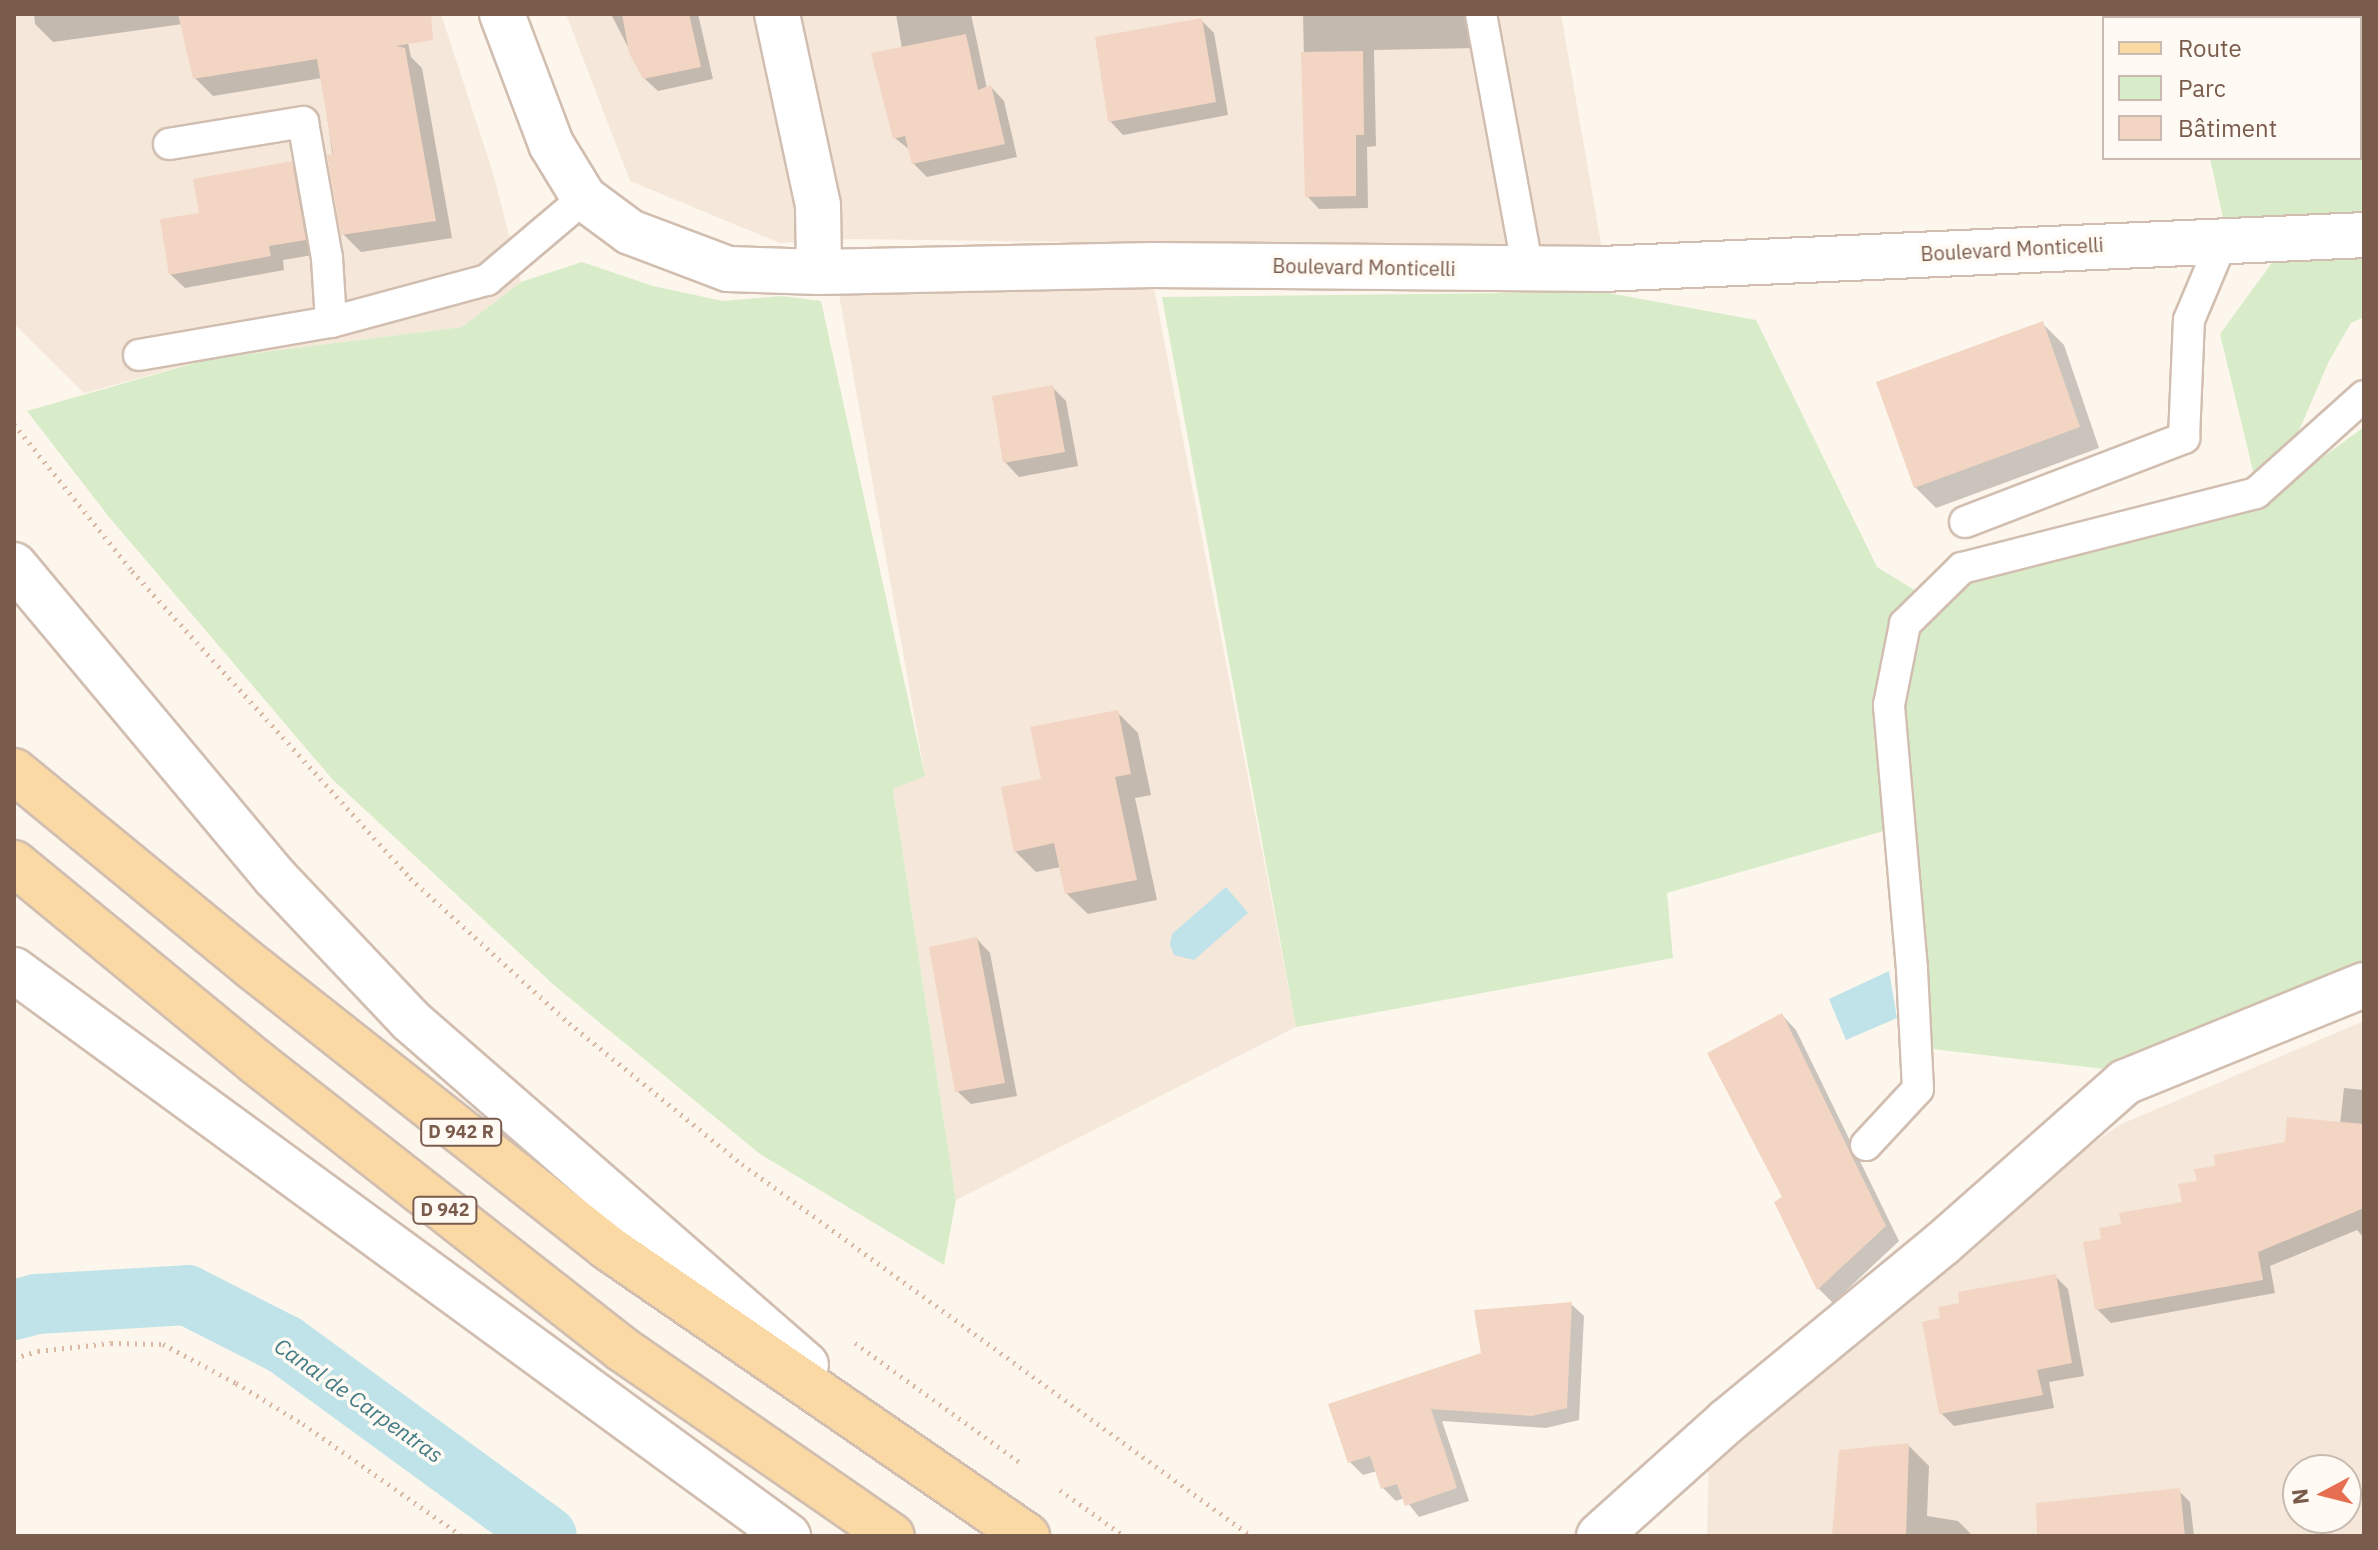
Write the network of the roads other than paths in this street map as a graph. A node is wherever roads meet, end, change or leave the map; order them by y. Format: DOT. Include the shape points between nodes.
graph roads {
  1 [pos="502,14"];
  2 [pos="777,14"];
  3 [pos="1481,14"];
  4 [pos="169,144"];
  5 [pos="584,198"];
  6 [pos="2364,235"];
  7 [pos="2223,239"];
  8 [pos="1528,269"];
  9 [pos="819,272"];
  10 [pos="331,322"];
  11 [pos="139,355"];
  12 [pos="2364,396"];
  13 [pos="1965,522"];
  14 [pos="14,565"];
  15 [pos="14,771"];
  16 [pos="14,863"];
  17 [pos="14,970"];
  18 [pos="2364,985"];
  19 [pos="1866,1145"];
  20 [pos="926,1470"];
  21 [pos="788,1536"];
  22 [pos="892,1536"];
  23 [pos="1027,1536"];
  24 [pos="1599,1536"];
  1 -- 5 [label="street, Boulevard Monticelli" via="551,144"];
  2 -- 9 [label="street" via="818,205"];
  3 -- 8 [label="lane"];
  4 -- 10 [label="lane" via="303,122 327,258"];
  5 -- 9 [label="street, Boulevard Monticelli" via="630,232 728,269"];
  5 -- 10 [label="lane" via="487,280"];
  6 -- 7 [label="street, Boulevard Monticelli"];
  7 -- 8 [label="street, Boulevard Monticelli"];
  7 -- 13 [label="lane" via="2189,320 2184,438"];
  8 -- 9 [label="street, Boulevard Monticelli" via="1153,265"];
  10 -- 11 [label="lane"];
  12 -- 19 [label="lane" via="2256,493 1962,568 1905,624 1889,705 1918,1089"];
  14 -- 20 [label="street" via="275,877 410,1020"];
  15 -- 20 [label="main road, D 942 R" via="607,1247"];
  16 -- 22 [label="main road, D 942" via="256,1062 622,1349"];
  17 -- 21 [label="street"];
  18 -- 24 [label="street" via="2125,1082"];
  20 -- 23 [label="main road, D 942 R"];
}
